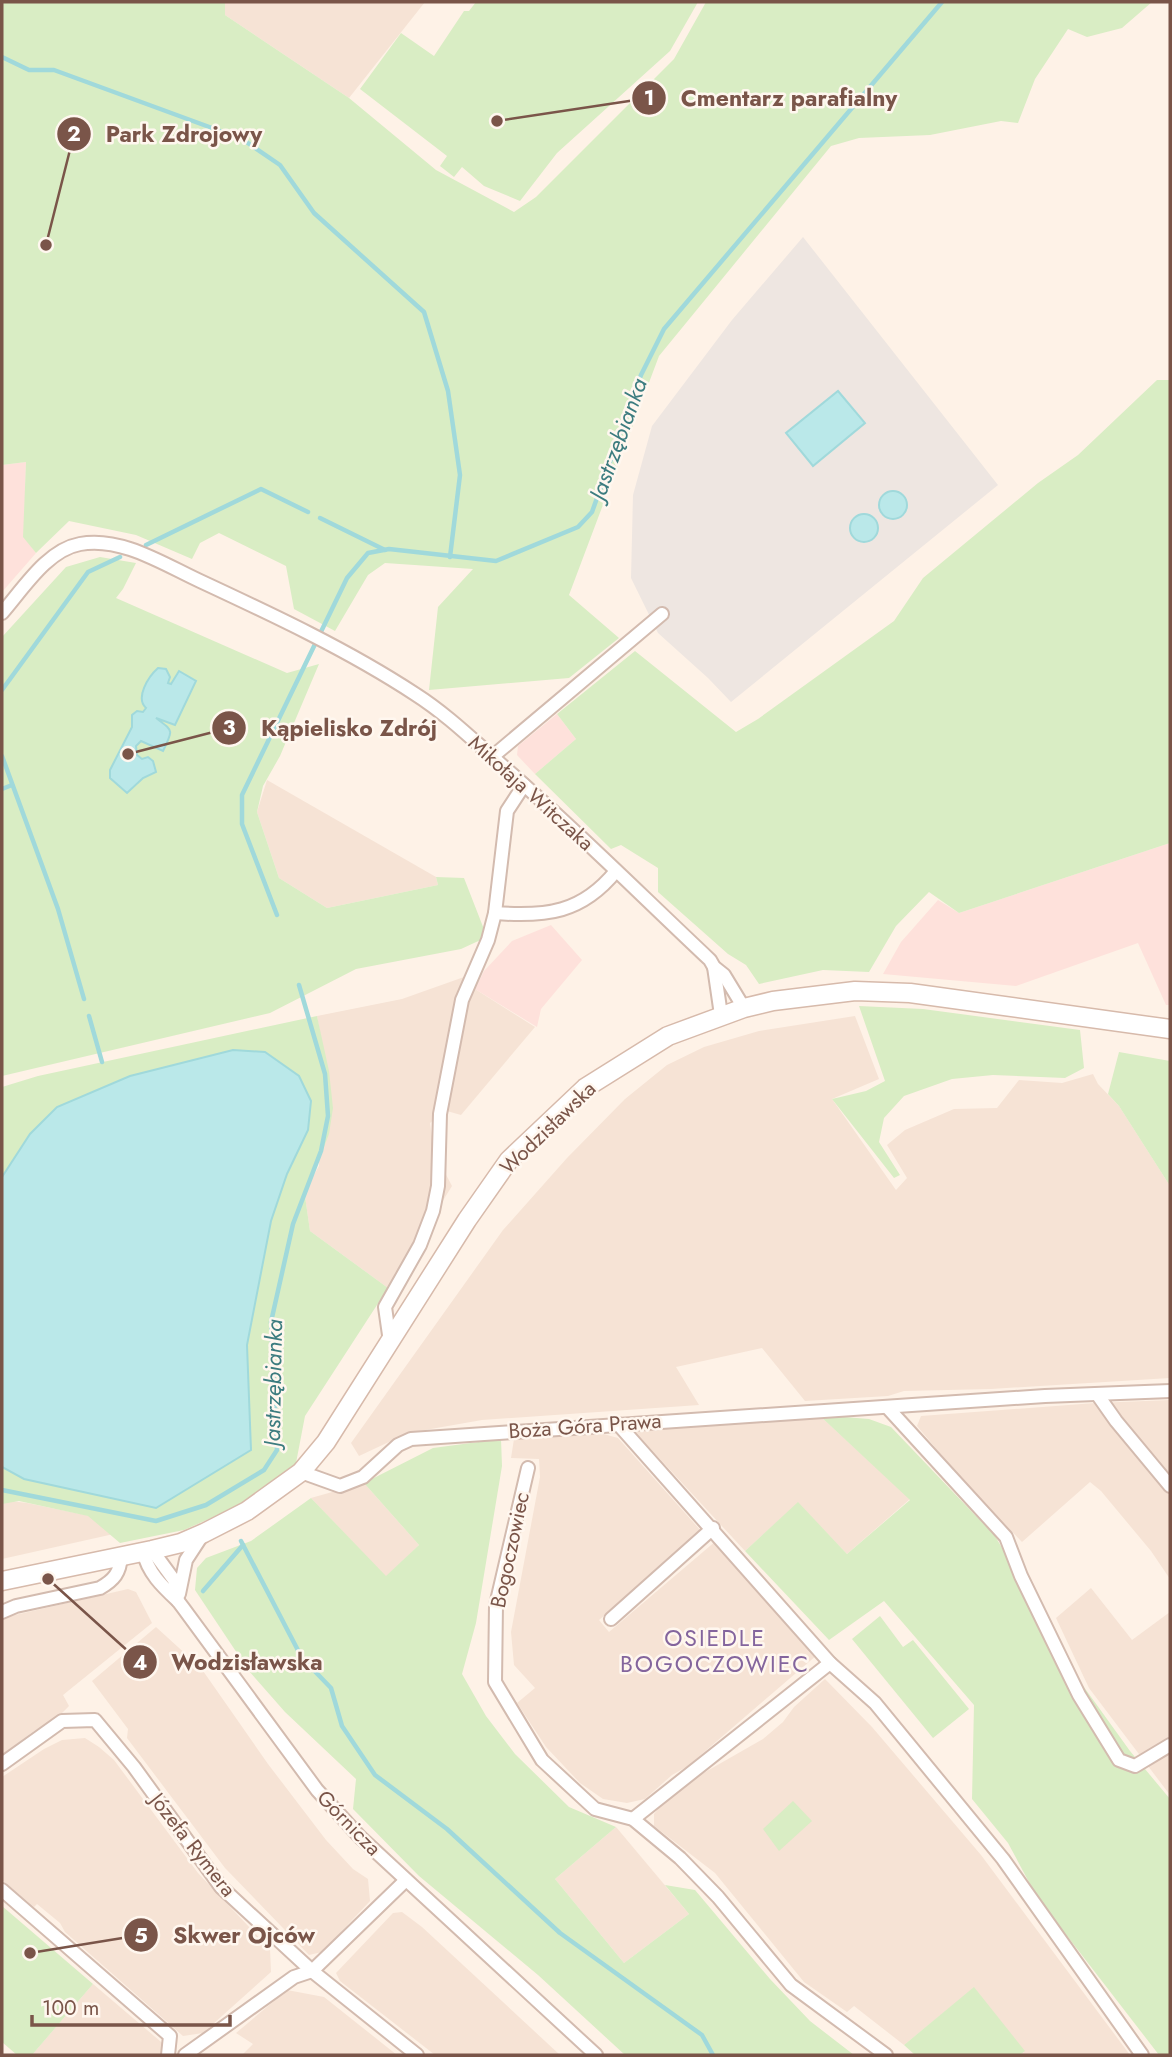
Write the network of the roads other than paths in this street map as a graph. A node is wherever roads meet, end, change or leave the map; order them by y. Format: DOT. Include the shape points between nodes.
graph roads {
  1 [pos="2,613"];
  2 [pos="662,614"];
  3 [pos="492,757"];
  4 [pos="524,785"];
  5 [pos="616,871"];
  6 [pos="495,913"];
  7 [pos="714,967"];
  8 [pos="744,1007"];
  9 [pos="721,1015"];
  10 [pos="1170,1029"];
  11 [pos="390,1342"];
  12 [pos="1170,1391"];
  13 [pos="1097,1394"];
  14 [pos="887,1407"];
  15 [pos="618,1424"];
  16 [pos="528,1468"];
  17 [pos="301,1472"];
  18 [pos="1170,1486"];
  19 [pos="713,1528"];
  20 [pos="204,1533"];
  21 [pos="148,1551"];
  22 [pos="121,1556"];
  23 [pos="2,1581"];
  24 [pos="178,1601"];
  25 [pos="2,1612"];
  26 [pos="611,1619"];
  27 [pos="830,1663"];
  28 [pos="1170,1745"];
  29 [pos="2,1764"];
  30 [pos="633,1819"];
  31 [pos="407,1880"];
  32 [pos="2,1890"];
  33 [pos="312,1971"];
  34 [pos="168,2055"];
  35 [pos="185,2055"];
  36 [pos="417,2055"];
  37 [pos="596,2055"];
  38 [pos="886,2055"];
  39 [pos="1142,2055"];
  1 -- 3 [label="street, Mikołaja Witczaka" via="55,556 79,544 106,544 135,552 329,644 416,694"];
  2 -- 3 [label="street"];
  3 -- 4 [label="street, Mikołaja Witczaka"];
  4 -- 5 [label="street, Mikołaja Witczaka"];
  4 -- 6 [label="street" via="507,811"];
  5 -- 6 [label="street" via="586,900 559,912"];
  5 -- 7 [label="street, Mikołaja Witczaka"];
  6 -- 11 [label="street" via="462,1000 440,1114 433,1211 420,1245 385,1307"];
  7 -- 8 [label="street, Mikołaja Witczaka"];
  7 -- 9 [label="street"];
  8 -- 9 [label="main road, Wodzisławska"];
  8 -- 10 [label="main road, Wodzisławska" via="855,991 910,993"];
  9 -- 11 [label="main road, Wodzisławska" via="668,1036 608,1072 509,1160"];
  11 -- 17 [label="main road, Wodzisławska" via="326,1442"];
  12 -- 13 [label="street, Boża Góra Prawa"];
  13 -- 14 [label="street, Boża Góra Prawa"];
  13 -- 18 [label="street"];
  14 -- 15 [label="street, Boża Góra Prawa"];
  14 -- 28 [label="street" via="1006,1537 1079,1695 1119,1760 1135,1766"];
  15 -- 17 [label="street, Boża Góra Prawa" via="411,1439 363,1477 340,1486"];
  15 -- 19 [label="street"];
  16 -- 30 [label="street, Bogoczowiec" via="496,1605 495,1682 542,1760 595,1809"];
  17 -- 20 [label="main road, Wodzisławska" via="247,1511"];
  19 -- 26 [label="street"];
  19 -- 27 [label="street"];
  20 -- 21 [label="main road, Wodzisławska"];
  20 -- 24 [label="street" via="186,1560"];
  21 -- 22 [label="main road, Wodzisławska"];
  21 -- 24 [label="street, Górnicza" via="174,1580"];
  22 -- 23 [label="main road, Wodzisławska"];
  22 -- 25 [label="street" via="120,1569 100,1588"];
  24 -- 31 [label="street, Górnicza" via="317,1790"];
  27 -- 30 [label="street"];
  27 -- 39 [label="street" via="875,1703 990,1843"];
  29 -- 33 [label="street, Józefa Rymera" via="62,1721 95,1720 221,1887"];
  30 -- 38 [label="street, Bogoczowiec" via="718,1897 791,1985"];
  31 -- 33 [label="street"];
  31 -- 37 [label="street, Górnicza"];
  32 -- 34 [label="street" via="170,2036"];
  33 -- 35 [label="street" via="294,1977"];
  33 -- 36 [label="street, Józefa Rymera"];
}
